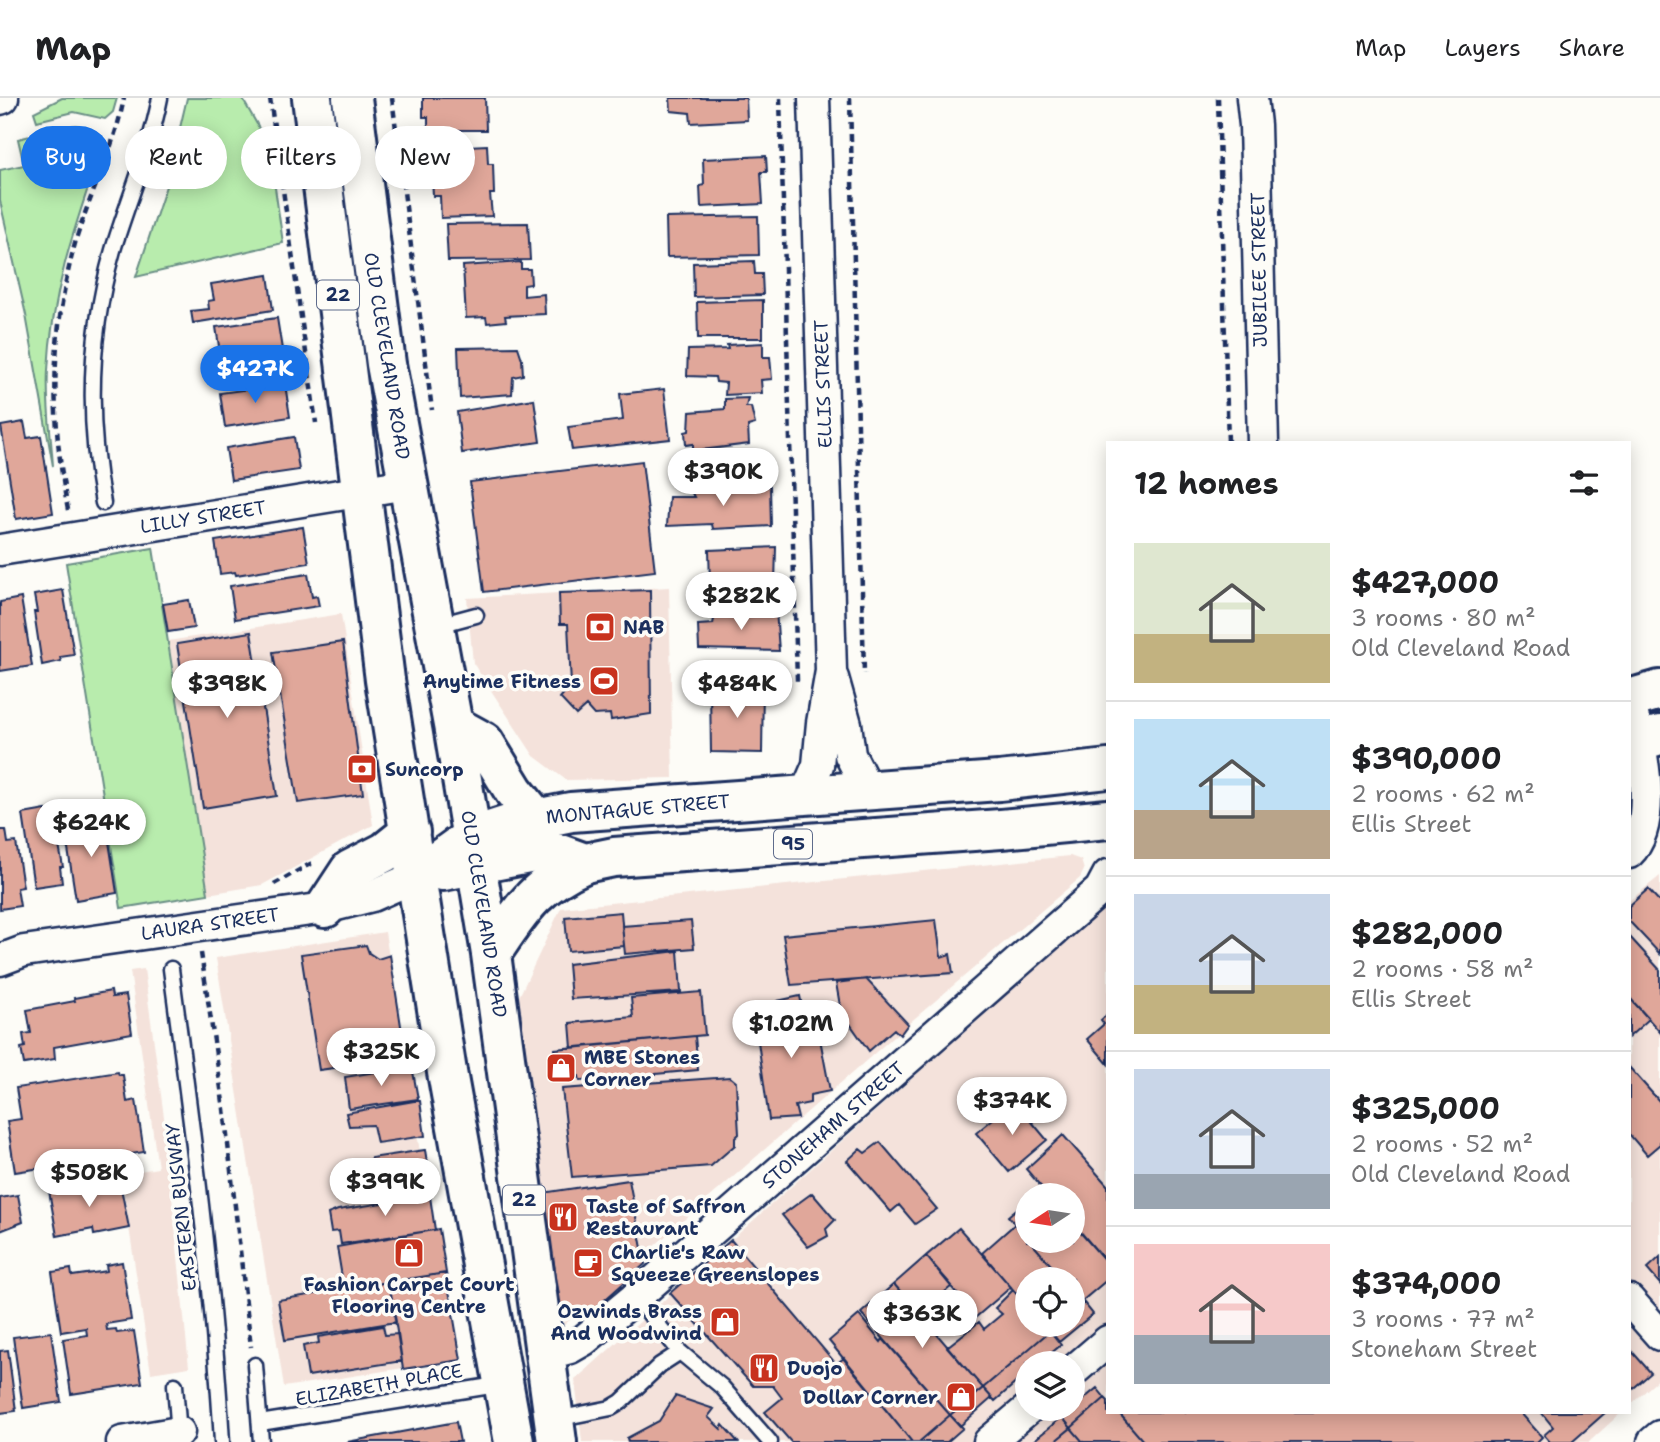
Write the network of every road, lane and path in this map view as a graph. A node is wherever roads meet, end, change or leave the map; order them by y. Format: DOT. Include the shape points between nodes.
graph roads {
  1 [pos="160,98"];
  2 [pos="270,98"];
  3 [pos="312,98"];
  4 [pos="352,98"];
  5 [pos="392,98"];
  6 [pos="780,98"];
  7 [pos="814,98"];
  8 [pos="850,98"];
  9 [pos="1218,98"];
  10 [pos="1252,98"];
  11 [pos="432,413"];
  12 [pos="317,430"];
  13 [pos="1228,441"];
  14 [pos="1263,441"];
  15 [pos="407,484"];
  16 [pos="362,491"];
  17 [pos="103,503"];
  18 [pos="0,550"];
  19 [pos="476,615"];
  20 [pos="434,626"];
  21 [pos="831,671"];
  22 [pos="865,686"];
  23 [pos="1660,690"];
  24 [pos="797,693"];
  25 [pos="1631,699"];
  26 [pos="1631,706"];
  27 [pos="453,725"];
  28 [pos="1643,740"];
  29 [pos="1106,769"];
  30 [pos="868,790"];
  31 [pos="805,795"];
  32 [pos="536,818"];
  33 [pos="1106,819"];
  34 [pos="410,832"];
  35 [pos="473,851"];
  36 [pos="1631,851"];
  37 [pos="318,860"];
  38 [pos="585,863"];
  39 [pos="417,876"];
  40 [pos="1106,879"];
  41 [pos="269,886"];
  42 [pos="325,908"];
  43 [pos="197,926"];
  44 [pos="491,954"];
  45 [pos="0,960"];
  46 [pos="171,969"];
  47 [pos="636,1297"];
  48 [pos="1631,1302"];
  49 [pos="1660,1335"];
  50 [pos="1106,1343"];
  51 [pos="680,1352"];
  52 [pos="544,1355"];
  53 [pos="1085,1361"];
  54 [pos="255,1365"];
  55 [pos="505,1384"];
  56 [pos="175,1385"];
  57 [pos="1015,1420"];
  58 [pos="260,1423"];
  59 [pos="555,1431"];
  60 [pos="1660,1436"];
  61 [pos="179,1437"];
  62 [pos="122,1442"];
  63 [pos="222,1442"];
  64 [pos="261,1442"];
  65 [pos="514,1442"];
  66 [pos="770,1442"];
  67 [pos="989,1442"];
  68 [pos="1653,1442"];
  1 -- 17 [label="lane" via="113,249 96,331 92,419"];
  2 -- 12 [label="path"];
  3 -- 16 [label="main road, OLD CLEVELAND ROAD / 22"];
  4 -- 15 [label="main road, OLD CLEVELAND ROAD / 22" via="386,364"];
  5 -- 11 [label="path"];
  6 -- 24 [label="path"];
  7 -- 21 [label="street, ELLIS STREET"];
  8 -- 22 [label="path"];
  9 -- 13 [label="path"];
  10 -- 14 [label="street, JUBILEE STREET"];
  15 -- 16 [label="street, LILLY STREET"];
  15 -- 20 [label="main road, OLD CLEVELAND ROAD / 22"];
  16 -- 18 [label="street, LILLY STREET"];
  16 -- 34 [label="main road, OLD CLEVELAND ROAD / 22" via="385,680"];
  19 -- 20 [label="lane"];
  20 -- 27 [label="main road, OLD CLEVELAND ROAD / 22"];
  21 -- 30 [label="street, ELLIS STREET" via="850,755"];
  21 -- 31 [label="street, ELLIS STREET" via="818,765"];
  23 -- 25 [label="main road"];
  26 -- 28 [label="street"];
  27 -- 32 [label="main road" via="484,742"];
  27 -- 35 [label="main road, OLD CLEVELAND ROAD / 22"];
  28 -- 36 [label="street" via="1653,813 1643,839"];
  29 -- 30 [label="main road, MONTAGUE STREET"];
  30 -- 31 [label="main road, MONTAGUE STREET"];
  31 -- 32 [label="main road, MONTAGUE STREET" via="599,809"];
  32 -- 35 [label="main road, MONTAGUE STREET"];
  33 -- 38 [label="main road, 95" via="614,857"];
  34 -- 39 [label="main road, OLD CLEVELAND ROAD / 22"];
  34 -- 42 [label="main road" via="385,852 350,870"];
  35 -- 38 [label="main road, MONTAGUE STREET" via="549,850"];
  35 -- 39 [label="main road, MONTAGUE STREET"];
  35 -- 44 [label="main road, OLD CLEVELAND ROAD / 22"];
  37 -- 41 [label="path"];
  38 -- 44 [label="main road, 95" via="562,873 526,902"];
  39 -- 42 [label="street, LAURA STREET" via="372,896"];
  39 -- 55 [label="main road, OLD CLEVELAND ROAD / 22"];
  40 -- 47 [label="street, STONEHAM STREET" via="1100,890"];
  42 -- 43 [label="street, LAURA STREET"];
  43 -- 45 [label="street, LAURA STREET" via="24,951"];
  43 -- 54 [label="path"];
  44 -- 52 [label="main road, OLD CLEVELAND ROAD / 22"];
  46 -- 63 [label="lane, EASTERN BUSWAY" via="206,1253"];
  47 -- 51 [label="lane"];
  47 -- 52 [label="street, STONEHAM STREET" via="584,1340"];
  48 -- 49 [label="street"];
  50 -- 53 [label="street"];
  51 -- 59 [label="lane" via="621,1402"];
  51 -- 66 [label="lane" via="722,1387"];
  52 -- 59 [label="main road, OLD CLEVELAND ROAD / 22"];
  54 -- 58 [label="lane"];
  55 -- 58 [label="lane, ELIZABETH PLACE"];
  55 -- 65 [label="main road, OLD CLEVELAND ROAD / 22"];
  56 -- 61 [label="lane"];
  57 -- 67 [label="street"];
  58 -- 64 [label="lane"];
  60 -- 68 [label="street"];
  61 -- 62 [label="street"];
}
